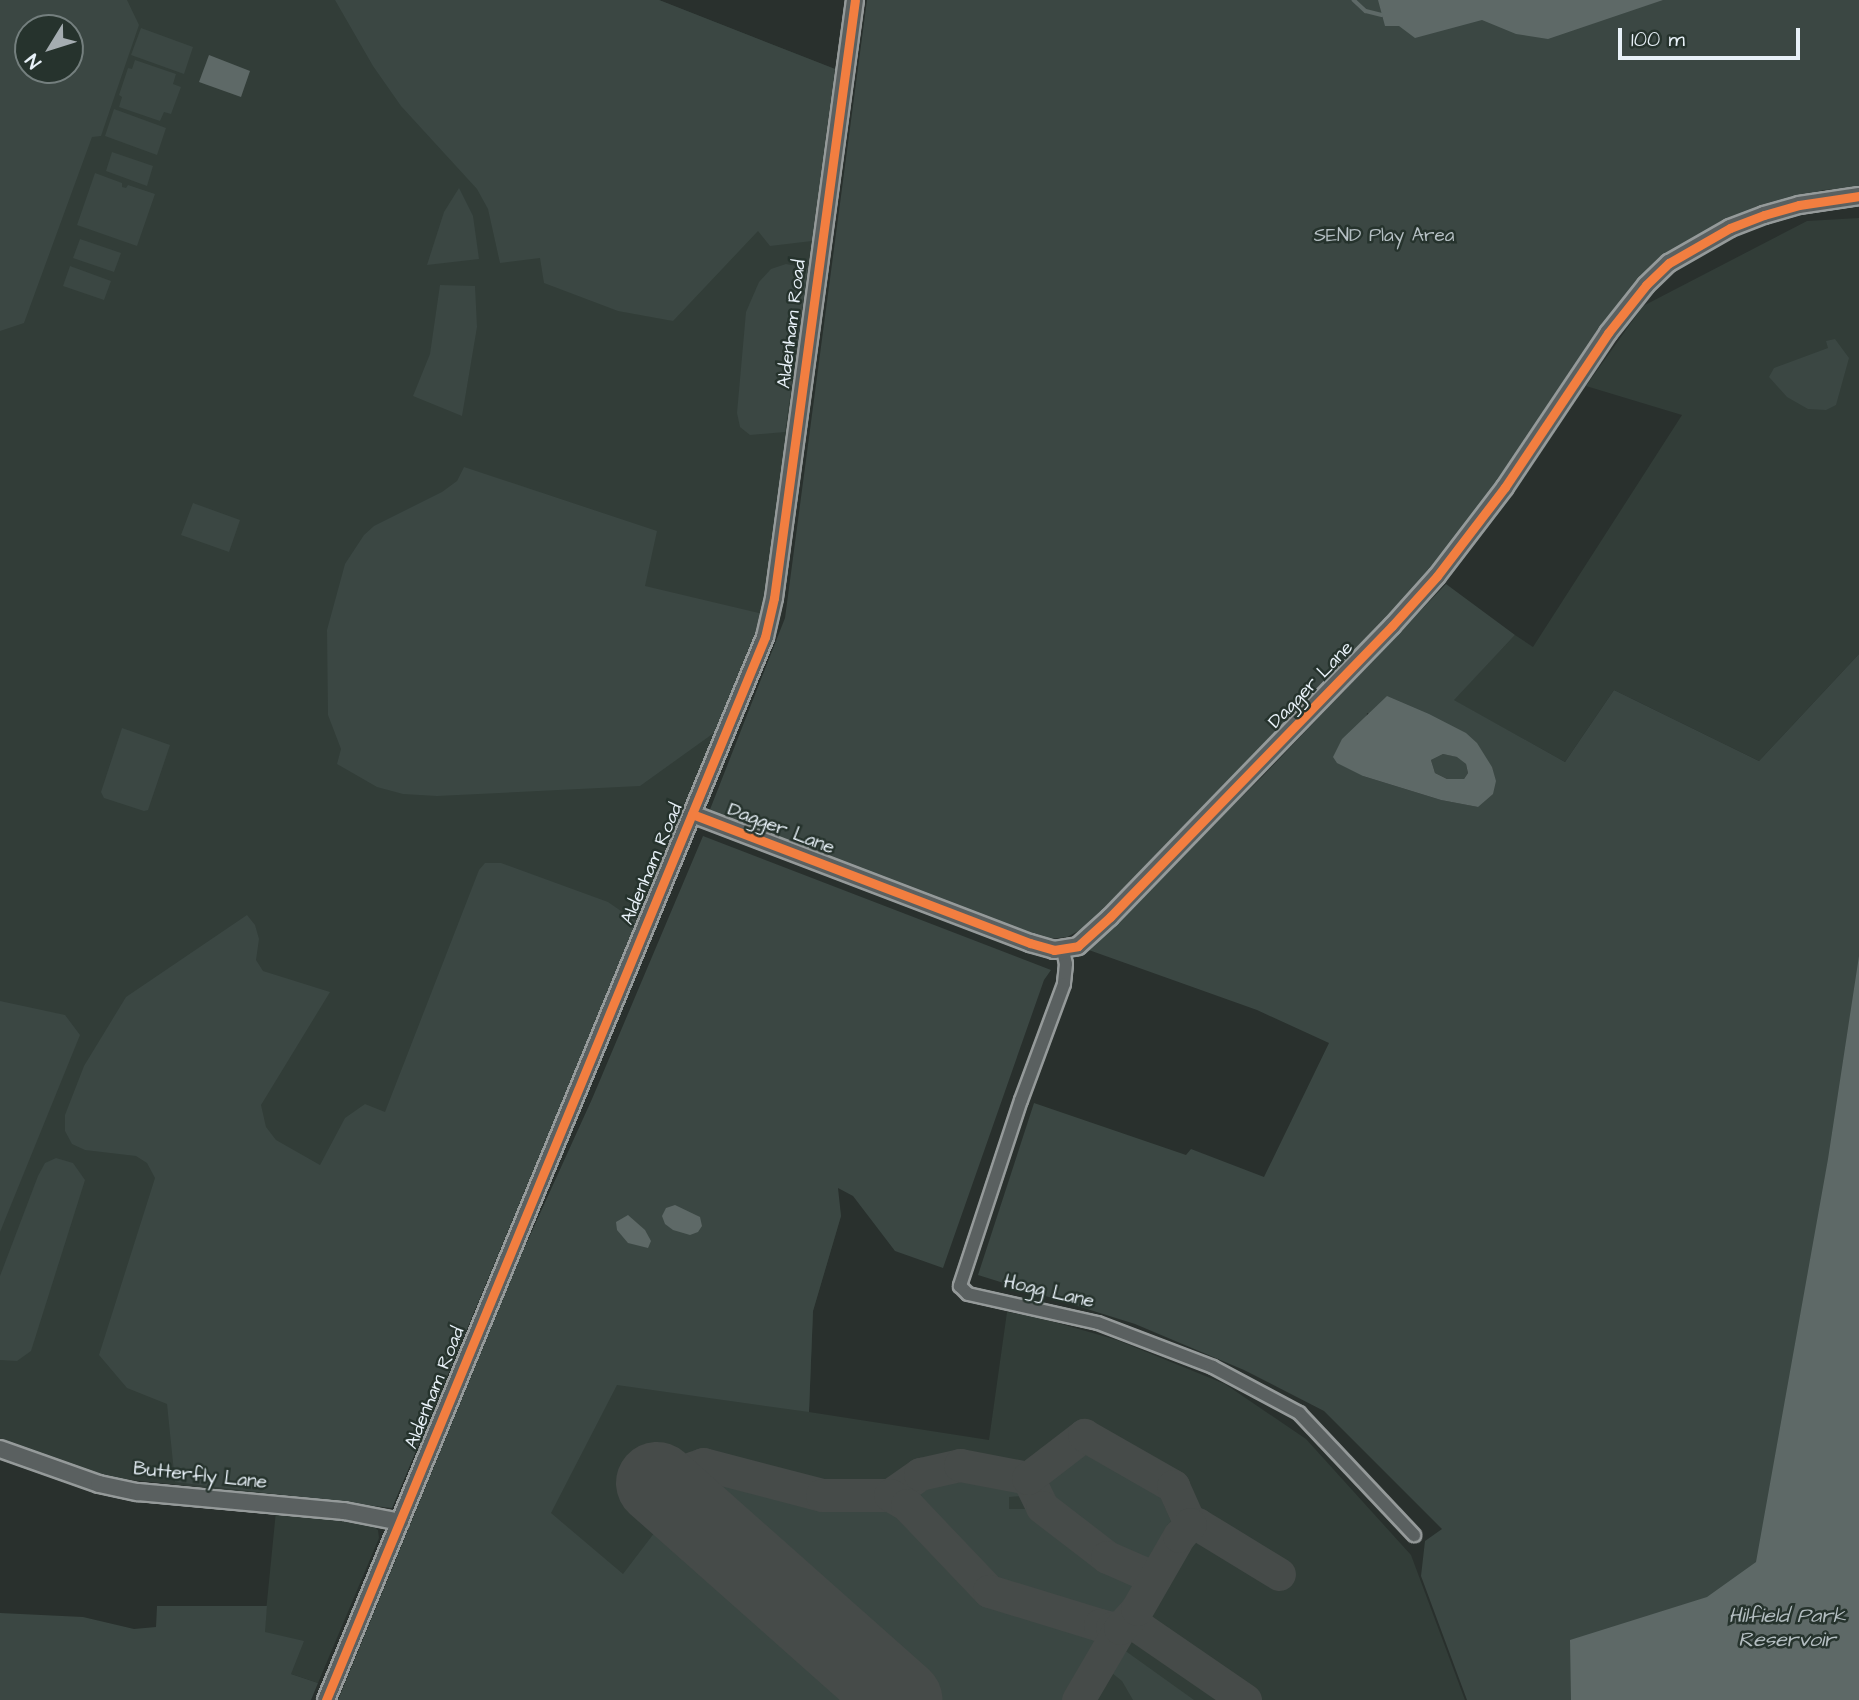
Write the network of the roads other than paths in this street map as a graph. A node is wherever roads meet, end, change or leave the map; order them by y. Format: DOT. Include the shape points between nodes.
graph roads {
  1 [pos="855,0"];
  2 [pos="1859,196"];
  3 [pos="692,814"];
  4 [pos="1063,950"];
  5 [pos="0,1449"];
  6 [pos="400,1522"];
  7 [pos="1414,1535"];
  8 [pos="326,1700"];
  1 -- 3 [label="street, Aldenham Road" via="771,618"];
  2 -- 4 [label="street, Dagger Lane" via="1764,215 1730,228 1669,263 1608,333 1505,487 1437,576 1111,917 1086,940"];
  3 -- 4 [label="street, Dagger Lane" via="1030,943"];
  3 -- 6 [label="street, Aldenham Road"];
  4 -- 7 [label="street, Hogg Lane" via="1064,984 960,1286 968,1294 1098,1323 1213,1367 1299,1413"];
  5 -- 6 [label="street, Butterfly Lane" via="138,1492 354,1512"];
  6 -- 8 [label="street, Aldenham Road"];
}
